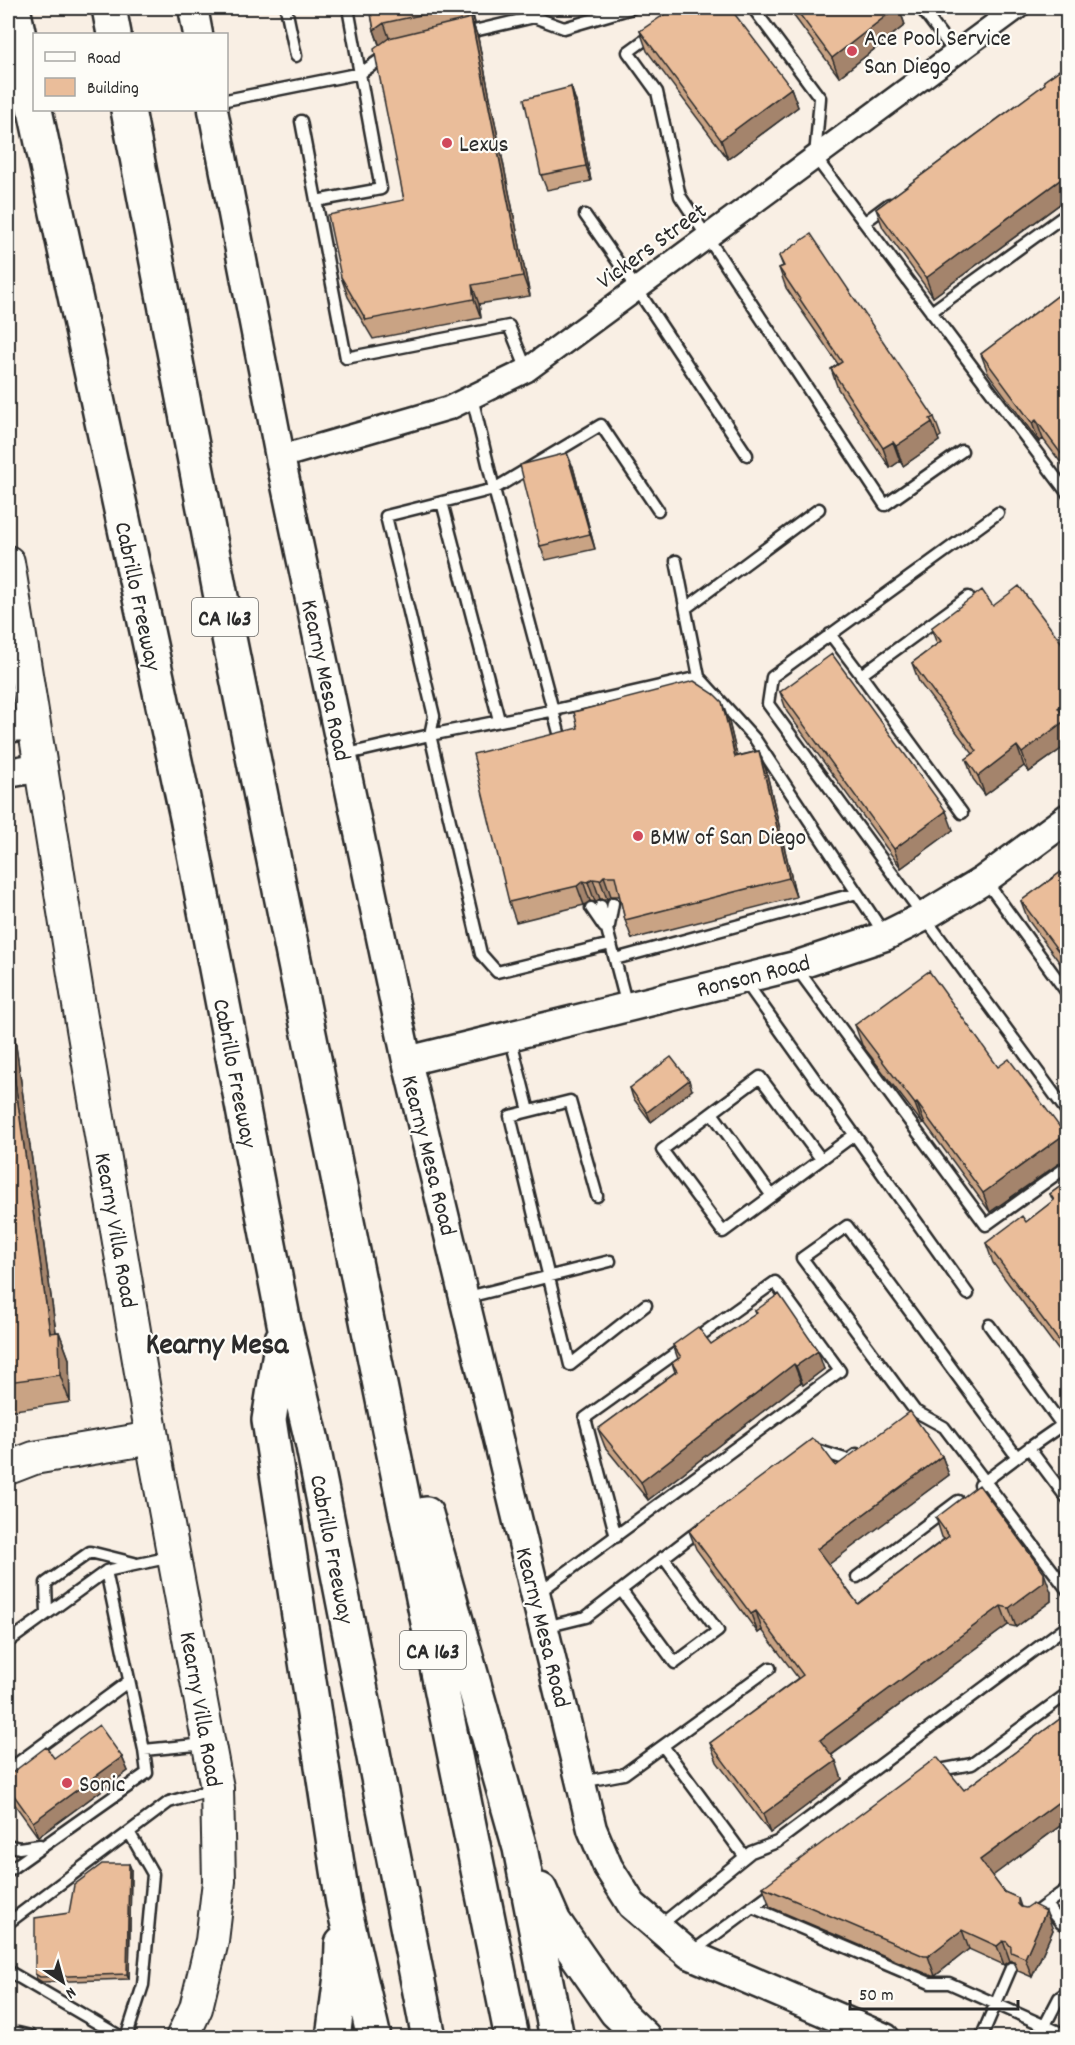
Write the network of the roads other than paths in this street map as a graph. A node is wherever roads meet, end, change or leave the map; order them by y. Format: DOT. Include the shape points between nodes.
graph roads {
  1 [pos="13,8"];
  2 [pos="109,8"];
  3 [pos="193,8"];
  4 [pos="286,8"];
  5 [pos="348,8"];
  6 [pos="632,8"];
  7 [pos="753,8"];
  8 [pos="921,8"];
  9 [pos="1017,8"];
  10 [pos="663,26"];
  11 [pos="114,33"];
  12 [pos="198,33"];
  13 [pos="447,37"];
  14 [pos="393,50"];
  15 [pos="955,54"];
  16 [pos="296,56"];
  17 [pos="361,73"];
  18 [pos="33,100"];
  19 [pos="228,100"];
  20 [pos="35,111"];
  21 [pos="128,111"];
  22 [pos="213,111"];
  23 [pos="301,121"];
  24 [pos="815,157"];
  25 [pos="902,195"];
  26 [pos="316,201"];
  27 [pos="1068,213"];
  28 [pos="585,215"];
  29 [pos="865,222"];
  30 [pos="706,238"];
  31 [pos="637,289"];
  32 [pos="931,312"];
  33 [pos="981,359"];
  34 [pos="972,366"];
  35 [pos="527,370"];
  36 [pos="472,396"];
  37 [pos="962,451"];
  38 [pos="747,455"];
  39 [pos="280,457"];
  40 [pos="494,489"];
  41 [pos="1068,494"];
  42 [pos="442,502"];
  43 [pos="819,509"];
  44 [pos="658,510"];
  45 [pos="998,513"];
  46 [pos="676,561"];
  47 [pos="8,562"];
  48 [pos="968,597"];
  49 [pos="686,608"];
  50 [pos="830,634"];
  51 [pos="861,675"];
  52 [pos="699,677"];
  53 [pos="555,710"];
  54 [pos="499,720"];
  55 [pos="21,726"];
  56 [pos="430,735"];
  57 [pos="562,743"];
  58 [pos="343,755"];
  59 [pos="42,767"];
  60 [pos="8,773"];
  61 [pos="962,813"];
  62 [pos="1068,818"];
  63 [pos="984,880"];
  64 [pos="857,893"];
  65 [pos="613,903"];
  66 [pos="596,907"];
  67 [pos="923,917"];
  68 [pos="608,933"];
  69 [pos="885,936"];
  70 [pos="611,945"];
  71 [pos="615,959"];
  72 [pos="795,966"];
  73 [pos="743,979"];
  74 [pos="1068,994"];
  75 [pos="627,1006"];
  76 [pos="510,1036"];
  77 [pos="407,1061"];
  78 [pos="529,1111"];
  79 [pos="712,1113"];
  80 [pos="1068,1113"];
  81 [pos="854,1135"];
  82 [pos="821,1159"];
  83 [pos="1068,1166"];
  84 [pos="597,1196"];
  85 [pos="772,1196"];
  86 [pos="610,1261"];
  87 [pos="354,1262"];
  88 [pos="549,1276"];
  89 [pos="968,1294"];
  90 [pos="464,1298"];
  91 [pos="646,1305"];
  92 [pos="284,1323"];
  93 [pos="989,1325"];
  94 [pos="915,1411"];
  95 [pos="906,1418"];
  96 [pos="152,1438"];
  97 [pos="867,1446"];
  98 [pos="1029,1448"];
  99 [pos="799,1454"];
  100 [pos="1017,1457"];
  101 [pos="8,1468"];
  102 [pos="984,1481"];
  103 [pos="1068,1500"];
  104 [pos="708,1523"];
  105 [pos="616,1538"];
  106 [pos="174,1556"];
  107 [pos="663,1557"];
  108 [pos="137,1564"];
  109 [pos="105,1571"];
  110 [pos="857,1577"];
  111 [pos="621,1590"];
  112 [pos="1068,1591"];
  113 [pos="536,1595"];
  114 [pos="47,1613"];
  115 [pos="1068,1625"];
  116 [pos="544,1628"];
  117 [pos="8,1642"];
  118 [pos="770,1668"];
  119 [pos="129,1681"];
  120 [pos="1068,1693"];
  121 [pos="209,1744"];
  122 [pos="663,1746"];
  123 [pos="144,1750"];
  124 [pos="8,1770"];
  125 [pos="926,1777"];
  126 [pos="581,1782"];
  127 [pos="217,1788"];
  128 [pos="129,1832"];
  129 [pos="8,1845"];
  130 [pos="42,1845"];
  131 [pos="520,1848"];
  132 [pos="745,1857"];
  133 [pos="8,1870"];
  134 [pos="789,1880"];
  135 [pos="1068,1888"];
  136 [pos="343,1904"];
  137 [pos="1046,1905"];
  138 [pos="752,1907"];
  139 [pos="1032,1920"];
  140 [pos="8,1923"];
  141 [pos="1068,1926"];
  142 [pos="658,1927"];
  143 [pos="689,1954"];
  144 [pos="1011,1968"];
  145 [pos="8,1971"];
  146 [pos="1068,1991"];
  147 [pos="996,2003"];
  148 [pos="1045,2025"];
  149 [pos="31,2036"];
  150 [pos="1068,2036"];
  151 [pos="10,2037"];
  152 [pos="125,2037"];
  153 [pos="182,2037"];
  154 [pos="333,2037"];
  155 [pos="374,2037"];
  156 [pos="429,2037"];
  157 [pos="512,2037"];
  158 [pos="557,2037"];
  159 [pos="644,2037"];
  160 [pos="885,2037"];
  161 [pos="981,2037"];
  1 -- 18 [label="highway, Cabrillo Freeway"];
  2 -- 11 [label="highway"];
  3 -- 12 [label="street"];
  4 -- 16 [label="lane"];
  5 -- 17 [label="lane"];
  6 -- 13 [label="lane" via="564,28 534,17"];
  7 -- 24 [label="lane" via="820,98"];
  8 -- 15 [label="lane"];
  9 -- 15 [label="street, Vickers Street"];
  10 -- 30 [label="lane" via="628,52 657,92 680,196"];
  14 -- 17 [label="lane"];
  15 -- 24 [label="street, Vickers Street"];
  17 -- 19 [label="lane"];
  17 -- 26 [label="lane" via="381,189"];
  20 -- 92 [label="highway, Cabrillo Freeway" via="187,817"];
  21 -- 87 [label="highway, CA 163"];
  22 -- 39 [label="street, Kearny Mesa Road"];
  23 -- 26 [label="lane"];
  24 -- 29 [label="lane"];
  24 -- 30 [label="street, Vickers Street"];
  25 -- 29 [label="lane"];
  26 -- 35 [label="lane" via="346,358 509,326"];
  27 -- 32 [label="lane"];
  28 -- 31 [label="lane"];
  29 -- 32 [label="lane"];
  30 -- 31 [label="street, Vickers Street"];
  30 -- 37 [label="lane" via="885,505"];
  31 -- 35 [label="street, Vickers Street"];
  31 -- 38 [label="lane"];
  32 -- 34 [label="lane"];
  33 -- 34 [label="lane"];
  34 -- 41 [label="lane"];
  35 -- 36 [label="street, Vickers Street"];
  36 -- 39 [label="street, Vickers Street" via="449,408"];
  36 -- 40 [label="lane"];
  39 -- 58 [label="street, Kearny Mesa Road"];
  40 -- 42 [label="lane"];
  40 -- 44 [label="lane" via="601,425"];
  40 -- 53 [label="lane"];
  42 -- 54 [label="lane"];
  42 -- 56 [label="lane" via="386,516 434,716"];
  43 -- 49 [label="lane"];
  45 -- 50 [label="lane"];
  46 -- 49 [label="lane"];
  47 -- 55 [label="main road, Kearny Villa Road"];
  48 -- 51 [label="lane"];
  49 -- 52 [label="lane"];
  50 -- 51 [label="lane"];
  50 -- 67 [label="lane" via="772,677 768,704"];
  51 -- 61 [label="lane"];
  52 -- 53 [label="lane"];
  52 -- 64 [label="lane" via="755,739"];
  53 -- 54 [label="lane"];
  53 -- 57 [label="lane"];
  54 -- 56 [label="lane"];
  55 -- 59 [label="main road, Kearny Villa Road"];
  56 -- 58 [label="lane"];
  56 -- 70 [label="lane" via="481,954 497,972"];
  58 -- 77 [label="street, Kearny Mesa Road"];
  59 -- 60 [label="street"];
  59 -- 96 [label="main road, Kearny Villa Road"];
  62 -- 63 [label="street, Ronson Road"];
  63 -- 67 [label="street, Ronson Road"];
  63 -- 74 [label="lane"];
  64 -- 69 [label="lane"];
  64 -- 71 [label="lane"];
  65 -- 68 [label="lane"];
  66 -- 68 [label="lane"];
  67 -- 69 [label="street, Ronson Road"];
  67 -- 80 [label="lane"];
  68 -- 70 [label="lane"];
  69 -- 72 [label="street, Ronson Road"];
  70 -- 71 [label="lane"];
  71 -- 75 [label="lane"];
  72 -- 73 [label="street, Ronson Road"];
  72 -- 83 [label="lane" via="986,1225"];
  73 -- 75 [label="street, Ronson Road"];
  73 -- 81 [label="lane"];
  75 -- 76 [label="street, Ronson Road"];
  76 -- 77 [label="street, Ronson Road"];
  76 -- 78 [label="lane"];
  77 -- 90 [label="street, Kearny Mesa Road"];
  78 -- 84 [label="lane" via="570,1101"];
  78 -- 88 [label="lane" via="510,1116"];
  79 -- 82 [label="lane" via="760,1077"];
  79 -- 85 [label="lane"];
  79 -- 85 [label="lane" via="662,1150 723,1232"];
  81 -- 82 [label="lane"];
  81 -- 89 [label="lane"];
  82 -- 85 [label="lane"];
  86 -- 88 [label="lane"];
  87 -- 131 [label="highway"];
  87 -- 157 [label="highway, CA 163"];
  88 -- 90 [label="lane"];
  88 -- 91 [label="lane" via="570,1365"];
  90 -- 113 [label="street, Kearny Mesa Road"];
  92 -- 136 [label="highway" via="269,1420"];
  92 -- 156 [label="highway, Cabrillo Freeway" via="312,1441"];
  93 -- 98 [label="lane" via="1062,1425"];
  94 -- 95 [label="lane"];
  94 -- 100 [label="lane" via="802,1258 847,1226"];
  94 -- 102 [label="lane" via="945,1427"];
  96 -- 101 [label="main road" via="34,1458"];
  96 -- 106 [label="main road, Kearny Villa Road"];
  97 -- 99 [label="lane" via="848,1460 808,1447"];
  98 -- 100 [label="lane"];
  98 -- 103 [label="lane"];
  100 -- 102 [label="lane"];
  102 -- 110 [label="lane"];
  102 -- 112 [label="lane"];
  104 -- 107 [label="lane"];
  105 -- 105 [label="lane" via="840,1371 775,1282 585,1418"];
  105 -- 113 [label="lane"];
  106 -- 108 [label="lane"];
  106 -- 121 [label="main road, Kearny Villa Road"];
  107 -- 111 [label="lane"];
  107 -- 111 [label="lane" via="718,1631 675,1663"];
  108 -- 109 [label="lane"];
  108 -- 114 [label="lane" via="90,1552 46,1583"];
  109 -- 114 [label="lane"];
  109 -- 119 [label="lane"];
  111 -- 116 [label="lane" via="586,1617"];
  113 -- 116 [label="street, Kearny Mesa Road"];
  114 -- 117 [label="lane"];
  115 -- 132 [label="lane" via="777,1842"];
  116 -- 126 [label="street, Kearny Mesa Road"];
  118 -- 122 [label="lane"];
  119 -- 123 [label="lane"];
  119 -- 124 [label="lane"];
  120 -- 125 [label="lane" via="972,1764 935,1770"];
  121 -- 123 [label="lane"];
  121 -- 127 [label="main road, Kearny Villa Road"];
  122 -- 126 [label="lane" via="624,1774"];
  122 -- 132 [label="lane"];
  123 -- 130 [label="lane" via="147,1773"];
  126 -- 142 [label="street, Kearny Mesa Road" via="592,1829 608,1867 632,1905"];
  127 -- 128 [label="lane" via="169,1802"];
  127 -- 153 [label="main road, Kearny Villa Road" via="219,1881 212,1941 196,2008"];
  128 -- 140 [label="lane"];
  128 -- 152 [label="lane" via="153,1874 143,1985"];
  129 -- 130 [label="lane"];
  130 -- 133 [label="lane"];
  131 -- 158 [label="highway"];
  131 -- 159 [label="highway" via="554,1922 616,2011"];
  132 -- 142 [label="lane"];
  134 -- 138 [label="lane"];
  135 -- 137 [label="lane"];
  136 -- 154 [label="highway" via="341,1976"];
  136 -- 155 [label="highway"];
  137 -- 139 [label="lane"];
  137 -- 141 [label="lane"];
  138 -- 143 [label="lane"];
  138 -- 147 [label="lane" via="930,1983 949,1983"];
  142 -- 143 [label="street, Kearny Mesa Road"];
  143 -- 160 [label="street, Kearny Mesa Road"];
  144 -- 147 [label="lane"];
  145 -- 152 [label="lane"];
  146 -- 148 [label="lane" via="1059,1998"];
  147 -- 148 [label="lane"];
  147 -- 161 [label="lane"];
  148 -- 150 [label="lane"];
  149 -- 151 [label="lane" via="18,2033"];
}
